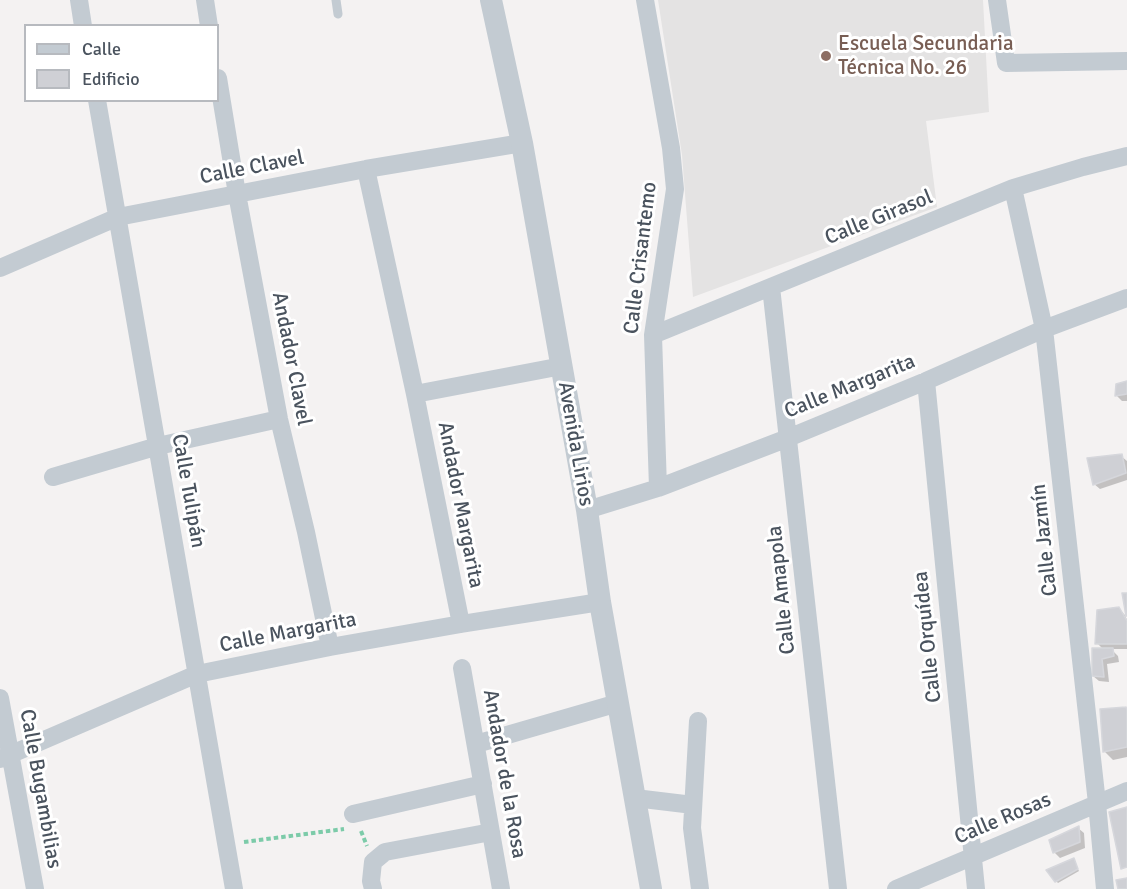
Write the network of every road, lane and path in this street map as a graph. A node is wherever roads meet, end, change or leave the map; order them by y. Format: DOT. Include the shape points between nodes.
graph roads {
  1 [pos="79,0"];
  2 [pos="205,0"];
  3 [pos="336,0"];
  4 [pos="491,0"];
  5 [pos="645,0"];
  6 [pos="998,0"];
  7 [pos="338,14"];
  8 [pos="83,24"];
  9 [pos="209,24"];
  10 [pos="1127,61"];
  11 [pos="219,84"];
  12 [pos="97,102"];
  13 [pos="522,143"];
  14 [pos="1127,156"];
  15 [pos="366,169"];
  16 [pos="1013,188"];
  17 [pos="237,194"];
  18 [pos="118,218"];
  19 [pos="0,268"];
  20 [pos="771,287"];
  21 [pos="1127,298"];
  22 [pos="1044,329"];
  23 [pos="652,334"];
  24 [pos="562,366"];
  25 [pos="926,381"];
  26 [pos="415,394"];
  27 [pos="279,419"];
  28 [pos="788,438"];
  29 [pos="158,446"];
  30 [pos="53,477"];
  31 [pos="657,488"];
  32 [pos="587,510"];
  33 [pos="600,602"];
  34 [pos="461,624"];
  35 [pos="330,647"];
  36 [pos="462,668"];
  37 [pos="197,674"];
  38 [pos="0,698"];
  39 [pos="618,703"];
  40 [pos="698,721"];
  41 [pos="476,744"];
  42 [pos="5,756"];
  43 [pos="483,784"];
  44 [pos="1127,791"];
  45 [pos="635,798"];
  46 [pos="1097,803"];
  47 [pos="693,805"];
  48 [pos="356,821"];
  49 [pos="491,832"];
  50 [pos="226,844"];
  51 [pos="972,857"];
  52 [pos="373,862"];
  53 [pos="35,889"];
  54 [pos="234,889"];
  55 [pos="373,889"];
  56 [pos="501,889"];
  57 [pos="651,889"];
  58 [pos="700,889"];
  59 [pos="838,889"];
  60 [pos="896,889"];
  61 [pos="975,889"];
  62 [pos="1105,889"];
  1 -- 8 [label="street"];
  2 -- 9 [label="street"];
  3 -- 7 [label="lane"];
  4 -- 13 [label="street, Avenida Lirios"];
  5 -- 23 [label="street, Calle Crisantemo" via="675,189"];
  6 -- 10 [label="street" via="1006,63"];
  11 -- 17 [label="street, Andador Clavel"];
  12 -- 18 [label="street, Calle Tulipán"];
  13 -- 15 [label="street, Calle Clavel"];
  13 -- 24 [label="street, Avenida Lirios"];
  14 -- 16 [label="street, Calle Girasol"];
  15 -- 17 [label="street, Calle Clavel"];
  15 -- 26 [label="street"];
  16 -- 20 [label="street, Calle Girasol"];
  16 -- 22 [label="street, Calle Jazmín"];
  17 -- 18 [label="street, Calle Clavel"];
  17 -- 27 [label="street, Andador Clavel"];
  18 -- 19 [label="street, Calle Clavel"];
  18 -- 29 [label="street, Calle Tulipán"];
  20 -- 23 [label="street, Calle Girasol"];
  20 -- 28 [label="street, Calle Amapola"];
  21 -- 22 [label="street, Calle Margarita"];
  22 -- 25 [label="street, Calle Margarita"];
  22 -- 46 [label="street, Calle Jazmín"];
  23 -- 31 [label="street, Calle Crisantemo"];
  24 -- 26 [label="street"];
  24 -- 32 [label="street, Avenida Lirios"];
  25 -- 28 [label="street, Calle Margarita"];
  25 -- 51 [label="street, Calle Orquídea"];
  26 -- 34 [label="street, Andador Margarita"];
  27 -- 29 [label="street"];
  27 -- 35 [label="street, Andador Clavel"];
  28 -- 31 [label="street, Calle Margarita"];
  28 -- 59 [label="street, Calle Amapola"];
  29 -- 30 [label="street"];
  29 -- 37 [label="street, Calle Tulipán"];
  31 -- 32 [label="street, Calle Margarita"];
  32 -- 33 [label="street, Avenida Lirios"];
  33 -- 34 [label="street, Calle Margarita"];
  33 -- 39 [label="street, Avenida Lirios"];
  34 -- 35 [label="street, Calle Margarita"];
  35 -- 37 [label="street, Calle Margarita"];
  36 -- 41 [label="street, Andador de la Rosa"];
  37 -- 42 [label="street, Calle Margarita"];
  37 -- 50 [label="street, Calle Tulipán"];
  38 -- 42 [label="street, Calle Bugambilias"];
  39 -- 41 [label="street"];
  39 -- 45 [label="street, Avenida Lirios"];
  40 -- 47 [label="street"];
  41 -- 43 [label="street, Andador de la Rosa"];
  42 -- 53 [label="street, Calle Bugambilias"];
  43 -- 48 [label="street"];
  43 -- 49 [label="street, Andador de la Rosa"];
  44 -- 46 [label="street, Calle Rosas"];
  45 -- 47 [label="street"];
  45 -- 57 [label="street, Avenida Lirios"];
  46 -- 51 [label="street, Calle Rosas"];
  46 -- 62 [label="street, Calle Jazmín"];
  47 -- 58 [label="street"];
  48 -- 50 [label="path"];
  48 -- 52 [label="path"];
  49 -- 52 [label="street" via="385,852"];
  49 -- 56 [label="street, Andador de la Rosa"];
  50 -- 54 [label="street, Calle Tulipán"];
  51 -- 60 [label="street, Calle Rosas"];
  51 -- 61 [label="street, Calle Orquídea"];
  52 -- 55 [label="street"];
}
